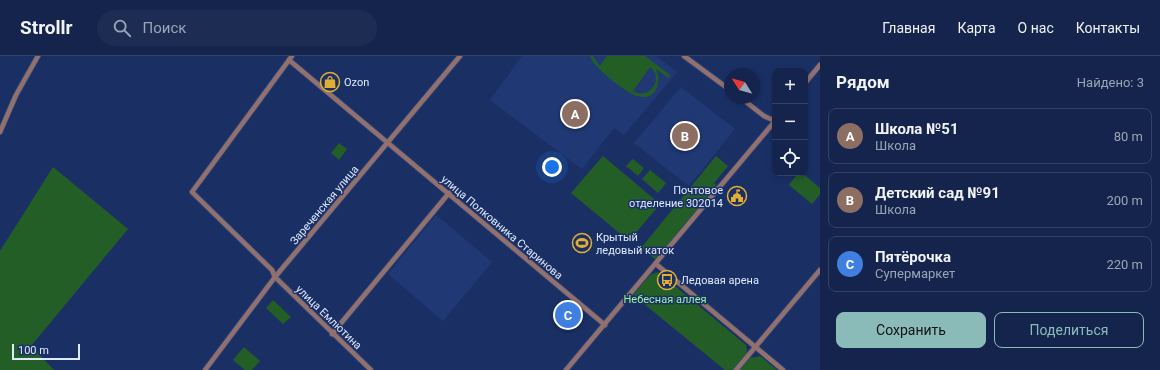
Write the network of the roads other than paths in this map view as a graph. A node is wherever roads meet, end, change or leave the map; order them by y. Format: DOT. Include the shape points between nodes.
graph roads {
  1 [pos="38,56"];
  2 [pos="460,56"];
  3 [pos="684,56"];
  4 [pos="290,58"];
  5 [pos="820,65"];
  6 [pos="808,80"];
  7 [pos="724,86"];
  8 [pos="749,104"];
  9 [pos="772,120"];
  10 [pos="772,125"];
  11 [pos="0,132"];
  12 [pos="388,142"];
  13 [pos="449,193"];
  14 [pos="656,264"];
  15 [pos="820,270"];
  16 [pos="276,277"];
  17 [pos="605,325"];
  18 [pos="332,334"];
  19 [pos="756,347"];
  20 [pos="206,370"];
  21 [pos="371,370"];
  22 [pos="566,370"];
  23 [pos="736,370"];
  24 [pos="783,370"];
  1 -- 11 [label="street" via="16,95"];
  2 -- 12 [label="street, Зареченская улица"];
  3 -- 7 [label="street"];
  4 -- 12 [label="street, улица Полковника Старинова"];
  4 -- 16 [label="street, улица Емлютина" via="192,192 272,270"];
  5 -- 6 [label="street"];
  8 -- 9 [label="street"];
  10 -- 14 [label="street"];
  12 -- 13 [label="street, улица Полковника Старинова"];
  12 -- 16 [label="street, Зареченская улица"];
  13 -- 17 [label="street, улица Полковника Старинова"];
  13 -- 18 [label="street"];
  14 -- 17 [label="street"];
  14 -- 19 [label="street"];
  15 -- 19 [label="street"];
  16 -- 18 [label="street, улица Емлютина"];
  16 -- 20 [label="street, Зареченская улица"];
  17 -- 22 [label="street"];
  18 -- 21 [label="street, улица Емлютина"];
  19 -- 23 [label="street"];
  19 -- 24 [label="street"];
}
